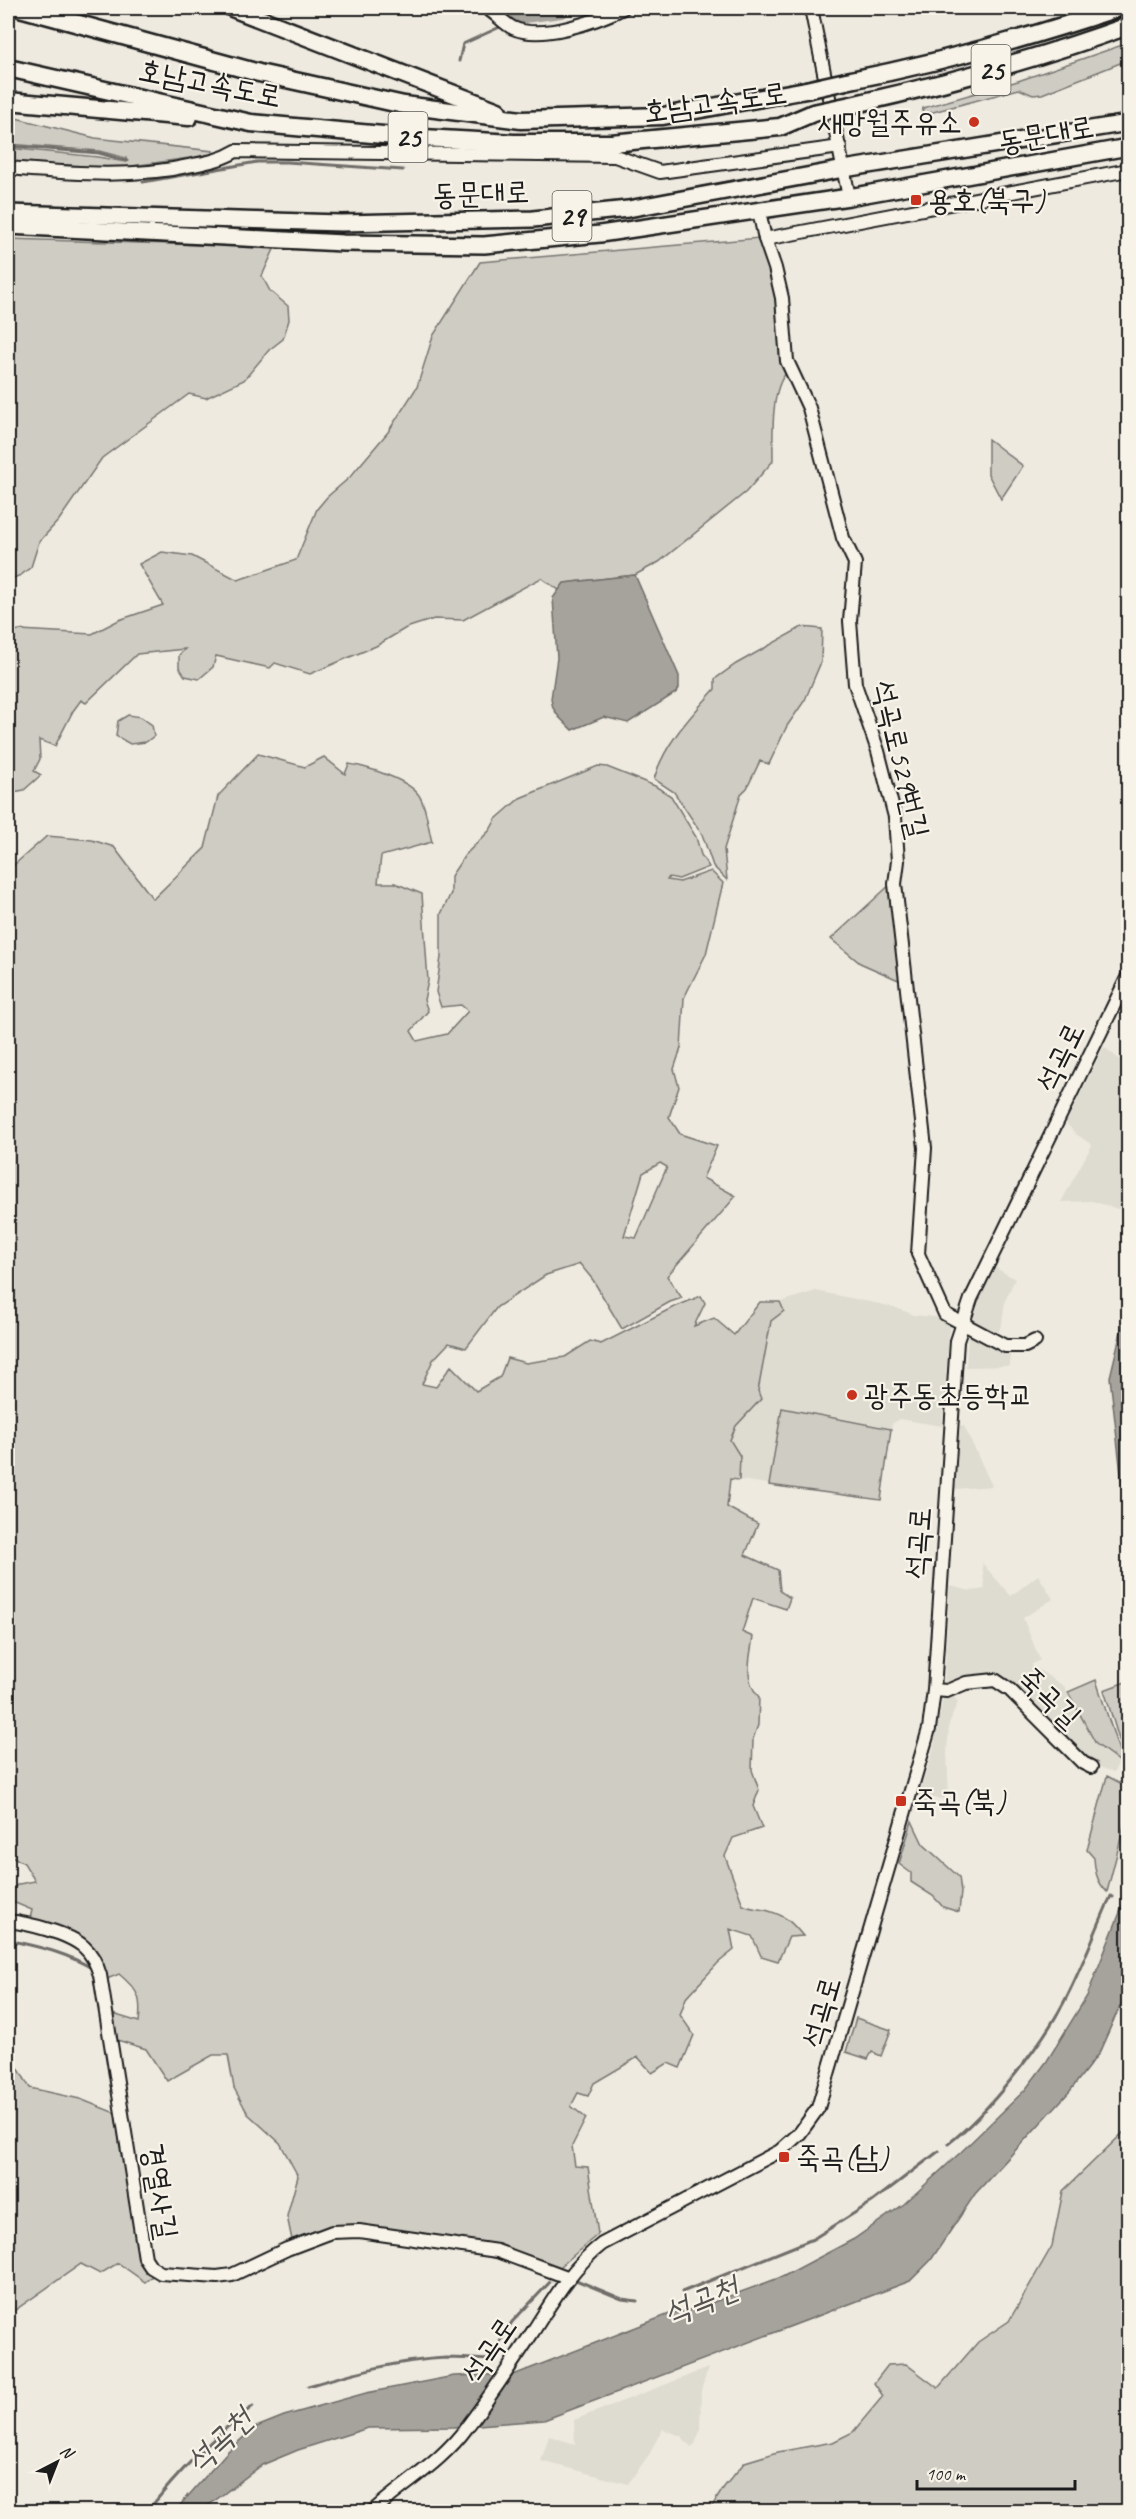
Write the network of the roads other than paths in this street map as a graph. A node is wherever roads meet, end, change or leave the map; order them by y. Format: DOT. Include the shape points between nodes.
graph roads {
  1 [pos="21,8"];
  2 [pos="232,8"];
  3 [pos="486,8"];
  4 [pos="811,8"];
  5 [pos="1118,8"];
  6 [pos="614,9"];
  7 [pos="1128,26"];
  8 [pos="8,68"];
  9 [pos="8,100"];
  10 [pos="521,120"];
  11 [pos="1128,123"];
  12 [pos="351,132"];
  13 [pos="840,147"];
  14 [pos="1128,147"];
  15 [pos="8,168"];
  16 [pos="844,169"];
  17 [pos="1128,170"];
  18 [pos="849,197"];
  19 [pos="759,211"];
  20 [pos="8,213"];
  21 [pos="8,226"];
  22 [pos="765,238"];
  23 [pos="1128,976"];
  24 [pos="962,1324"];
  25 [pos="1035,1341"];
  26 [pos="934,1690"];
  27 [pos="1091,1767"];
  28 [pos="8,1911"];
  29 [pos="12,1921"];
  30 [pos="567,2277"];
  31 [pos="372,2511"];
  1 -- 10 [label="highway, 호남고속도로 / 25" via="270,75 404,105"];
  2 -- 10 [label="highway, 호남고속도로"];
  3 -- 6 [label="street" via="513,28 538,31 567,29"];
  4 -- 13 [label="street"];
  5 -- 10 [label="highway, 호남고속도로 / 25, bridge" via="916,68 806,90 663,116"];
  7 -- 12 [label="highway, 호남고속도로 / 25, bridge" via="1048,55 921,90 813,113 780,127 611,143 514,143"];
  8 -- 12 [label="highway, 호남고속도로 / 25" via="251,123"];
  9 -- 12 [label="highway, 호남고속도로"];
  11 -- 16 [label="main road, 동문대로 / 29"];
  13 -- 15 [label="street" via="660,172 615,156 236,151 224,158 163,172 115,174"];
  13 -- 16 [label="street"];
  14 -- 18 [label="main road, 동문대로 / 29"];
  16 -- 18 [label="street"];
  16 -- 20 [label="main road, 동문대로 / 29" via="628,209 533,219 341,223"];
  17 -- 22 [label="street"];
  18 -- 19 [label="main road, 동문대로 / 29"];
  19 -- 21 [label="main road, 동문대로 / 29" via="600,234 484,245 343,243"];
  19 -- 22 [label="street, 석곡로529번길"];
  22 -- 24 [label="street, 석곡로529번길" via="782,298 787,361 809,408 843,538 855,563 850,621 855,684 895,817 895,884 925,1148 918,1254 945,1314"];
  23 -- 24 [label="street, 석곡로"];
  24 -- 25 [label="street" via="1005,1346 1025,1346"];
  24 -- 26 [label="street, 석곡로" via="956,1356"];
  26 -- 27 [label="street, 죽곡길" via="947,1691 966,1683 994,1680 1010,1690"];
  26 -- 30 [label="street, 석곡로" via="916,1778 818,2108 800,2133 780,2151 602,2244"];
  28 -- 29 [label="street, 경열사길"];
  29 -- 30 [label="street, 경열사길" via="72,1939 84,1947 96,1964 145,2258 151,2266 185,2276 232,2275 332,2232 359,2231 497,2251"];
  30 -- 31 [label="street, 석곡로" via="466,2430 448,2450"];
}
